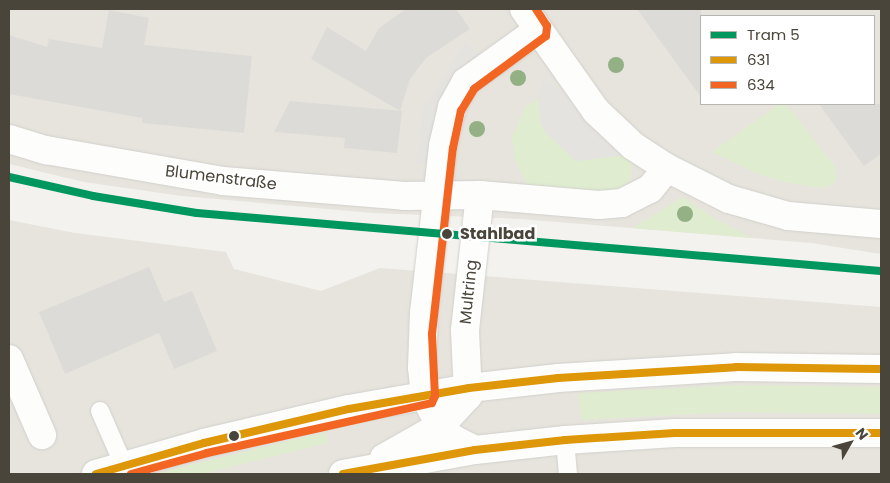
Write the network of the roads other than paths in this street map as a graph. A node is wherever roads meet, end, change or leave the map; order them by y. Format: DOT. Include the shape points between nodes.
graph roads {
  1 [pos="531,19"];
  2 [pos="9,139"];
  3 [pos="667,168"];
  4 [pos="437,195"];
  5 [pos="480,195"];
  6 [pos="881,224"];
  7 [pos="9,359"];
  8 [pos="881,369"];
  9 [pos="469,388"];
  10 [pos="425,396"];
  11 [pos="100,411"];
  12 [pos="440,426"];
  13 [pos="881,433"];
  14 [pos="42,435"];
  15 [pos="565,440"];
  16 [pos="475,450"];
  17 [pos="124,466"];
  18 [pos="351,473"];
  19 [pos="96,474"];
  20 [pos="568,474"];
  1 -- 3 [label="street" via="596,111 633,146"];
  1 -- 4 [label="street" via="466,82 452,107"];
  2 -- 4 [label="street, Blumenstraße" via="46,150 223,181 404,196"];
  3 -- 5 [label="street, Blumenstraße" via="650,189 622,203 599,205"];
  3 -- 6 [label="street" via="729,199 788,216"];
  4 -- 5 [label="street, Blumenstraße"];
  4 -- 10 [label="street" via="422,334"];
  5 -- 9 [label="street, Multring" via="465,330"];
  7 -- 14 [label="street"];
  8 -- 9 [label="street" via="736,366 558,378"];
  9 -- 10 [label="street"];
  9 -- 12 [label="street" via="463,405"];
  10 -- 12 [label="street"];
  10 -- 17 [label="street" via="348,409 223,438"];
  11 -- 17 [label="lane"];
  12 -- 16 [label="street" via="453,439"];
  12 -- 18 [label="street"];
  13 -- 15 [label="street" via="675,433"];
  15 -- 16 [label="street"];
  15 -- 20 [label="lane"];
  16 -- 18 [label="street"];
  17 -- 19 [label="street"];
}
